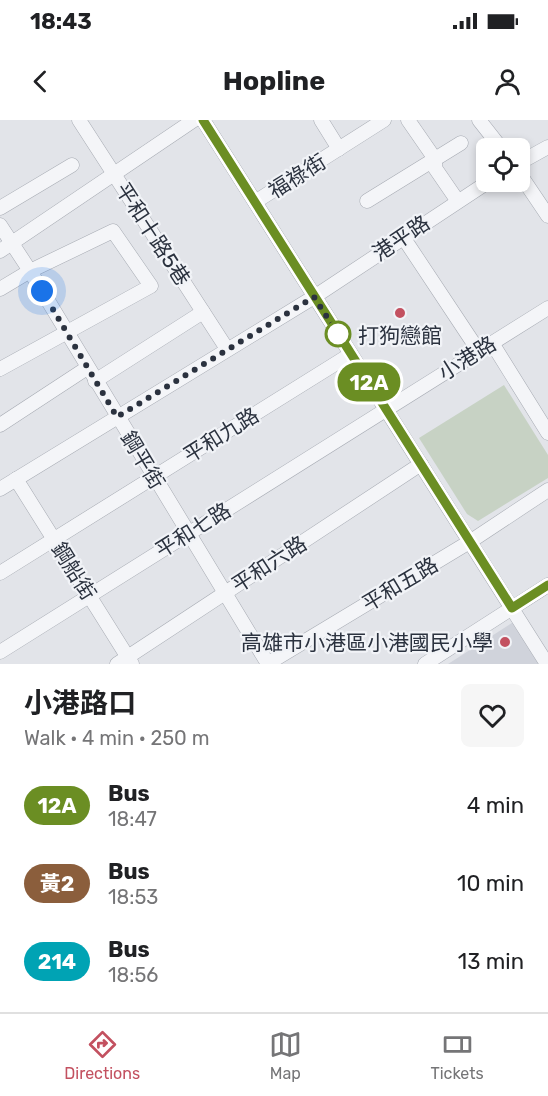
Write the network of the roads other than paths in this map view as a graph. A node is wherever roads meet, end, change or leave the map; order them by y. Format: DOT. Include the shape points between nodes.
graph roads {
  1 [pos="79,120"];
  2 [pos="194,120"];
  3 [pos="203,120"];
  4 [pos="321,120"];
  5 [pos="384,120"];
  6 [pos="408,120"];
  7 [pos="482,121"];
  8 [pos="494,138"];
  9 [pos="461,143"];
  10 [pos="548,147"];
  11 [pos="339,149"];
  12 [pos="530,157"];
  13 [pos="435,159"];
  14 [pos="72,165"];
  15 [pos="115,176"];
  16 [pos="476,189"];
  17 [pos="530,189"];
  18 [pos="457,200"];
  19 [pos="367,201"];
  20 [pos="255,202"];
  21 [pos="0,208"];
  22 [pos="548,216"];
  23 [pos="0,225"];
  24 [pos="403,237"];
  25 [pos="6,248"];
  26 [pos="30,271"];
  27 [pos="0,289"];
  28 [pos="314,297"];
  29 [pos="548,308"];
  30 [pos="203,312"];
  31 [pos="66,332"];
  32 [pos="492,343"];
  33 [pos="227,349"];
  34 [pos="478,350"];
  35 [pos="351,354"];
  36 [pos="87,368"];
  37 [pos="0,369"];
  38 [pos="95,381"];
  39 [pos="387,410"];
  40 [pos="117,417"];
  41 [pos="0,425"];
  42 [pos="548,433"];
  43 [pos="421,464"];
  44 [pos="154,477"];
  45 [pos="16,479"];
  46 [pos="0,489"];
  47 [pos="548,490"];
  48 [pos="188,533"];
  49 [pos="54,540"];
  50 [pos="471,541"];
  51 [pos="0,573"];
  52 [pos="548,585"];
  53 [pos="225,594"];
  54 [pos="89,596"];
  55 [pos="512,608"];
  56 [pos="0,652"];
  57 [pos="125,662"];
  58 [pos="268,664"];
  59 [pos="425,664"];
  60 [pos="547,664"];
  1 -- 15 [label="street, 平和十路5巷"];
  2 -- 15 [label="street"];
  3 -- 20 [label="street"];
  4 -- 11 [label="street, 福祿街"];
  5 -- 11 [label="street, 福祿街"];
  6 -- 13 [label="street"];
  7 -- 8 [label="street"];
  9 -- 13 [label="street"];
  10 -- 12 [label="street"];
  11 -- 20 [label="street, 福祿街"];
  13 -- 18 [label="street" via="435,168"];
  13 -- 19 [label="street"];
  14 -- 21 [label="street"];
  15 -- 25 [label="street"];
  15 -- 30 [label="street, 平和十路5巷"];
  16 -- 18 [label="street, 港平路"];
  17 -- 22 [label="street"];
  18 -- 24 [label="street, 港平路"];
  20 -- 28 [label="street"];
  23 -- 25 [label="street, 鋼平街"];
  24 -- 28 [label="street, 港平路"];
  24 -- 34 [label="street"];
  25 -- 26 [label="street, 鋼平街"];
  26 -- 27 [label="street"];
  26 -- 31 [label="street, 鋼平街"];
  26 -- 31 [label="street" via="113,231 151,286"];
  28 -- 33 [label="street, 港平路"];
  28 -- 35 [label="street"];
  29 -- 32 [label="street, 小港路"];
  30 -- 33 [label="street, 平和十路5巷"];
  30 -- 38 [label="street"];
  31 -- 36 [label="street, 鋼平街"];
  31 -- 37 [label="street"];
  32 -- 34 [label="street, 小港路"];
  32 -- 42 [label="street"];
  33 -- 40 [label="street, 港平路"];
  34 -- 39 [label="street, 小港路"];
  35 -- 39 [label="street"];
  35 -- 44 [label="street, 平和九路"];
  36 -- 38 [label="street, 鋼平街"];
  36 -- 41 [label="street"];
  38 -- 40 [label="street, 鋼平街"];
  39 -- 43 [label="street"];
  39 -- 48 [label="street, 平和七路"];
  40 -- 44 [label="street, 鋼平街"];
  40 -- 45 [label="street, 港平路"];
  43 -- 50 [label="street"];
  43 -- 53 [label="street, 平和六路"];
  44 -- 48 [label="street, 鋼平街"];
  44 -- 49 [label="street, 平和九路"];
  45 -- 46 [label="street, 港平路"];
  45 -- 49 [label="street, 鋼船街"];
  47 -- 50 [label="street, 平和五路"];
  48 -- 53 [label="street, 鋼平街"];
  48 -- 54 [label="street, 平和七路"];
  49 -- 51 [label="street, 平和九路"];
  49 -- 54 [label="street, 鋼船街"];
  50 -- 55 [label="street"];
  50 -- 58 [label="street, 平和五路"];
  52 -- 55 [label="street"];
  53 -- 57 [label="street, 平和六路"];
  53 -- 58 [label="street, 鋼平街"];
  54 -- 56 [label="street, 平和七路"];
  54 -- 57 [label="street, 鋼船街"];
  55 -- 59 [label="street"];
  55 -- 60 [label="street"];
}
